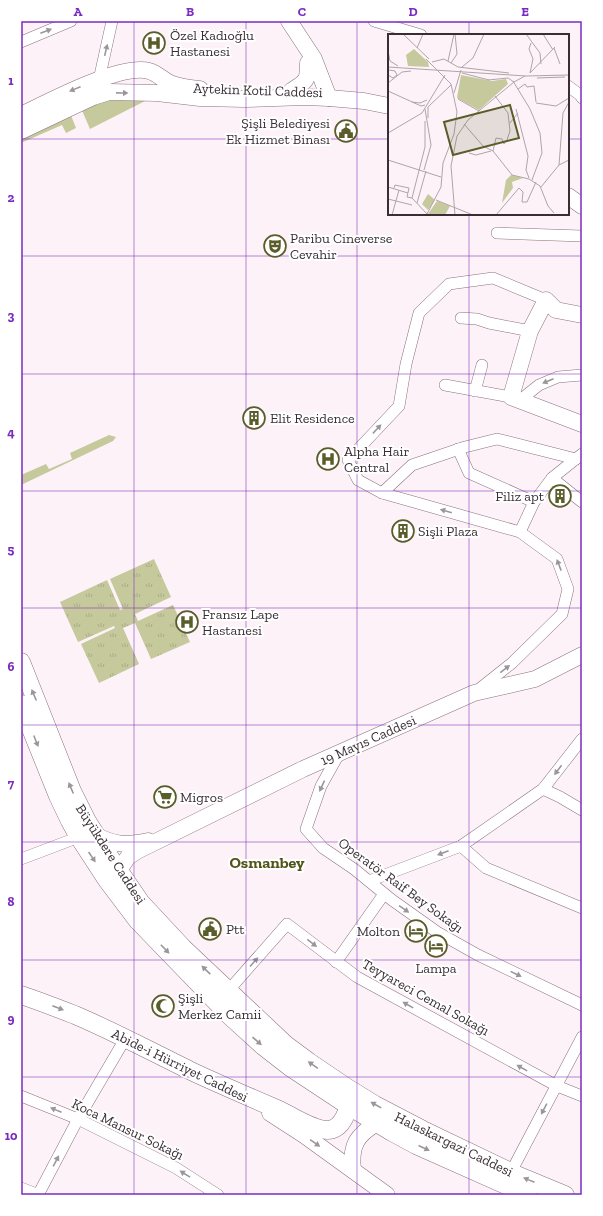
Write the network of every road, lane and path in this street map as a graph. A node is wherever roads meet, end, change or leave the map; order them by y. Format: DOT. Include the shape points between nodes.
graph roads {
  1 [pos="71,21"];
  2 [pos="112,21"];
  3 [pos="280,21"];
  4 [pos="289,21"];
  5 [pos="374,21"];
  6 [pos="399,24"];
  7 [pos="420,34"];
  8 [pos="21,42"];
  9 [pos="311,61"];
  10 [pos="132,70"];
  11 [pos="99,80"];
  12 [pos="569,87"];
  13 [pos="170,89"];
  14 [pos="291,91"];
  15 [pos="142,93"];
  16 [pos="344,94"];
  17 [pos="323,95"];
  18 [pos="582,98"];
  19 [pos="364,101"];
  20 [pos="388,106"];
  21 [pos="21,115"];
  22 [pos="21,131"];
  23 [pos="569,197"];
  24 [pos="582,206"];
  25 [pos="497,233"];
  26 [pos="582,236"];
  27 [pos="546,300"];
  28 [pos="582,315"];
  29 [pos="461,318"];
  30 [pos="530,331"];
  31 [pos="482,365"];
  32 [pos="582,374"];
  33 [pos="445,385"];
  34 [pos="475,391"];
  35 [pos="515,399"];
  36 [pos="582,424"];
  37 [pos="458,449"];
  38 [pos="579,456"];
  39 [pos="552,478"];
  40 [pos="382,493"];
  41 [pos="534,502"];
  42 [pos="582,502"];
  43 [pos="520,532"];
  44 [pos="582,655"];
  45 [pos="21,662"];
  46 [pos="474,693"];
  47 [pos="21,704"];
  48 [pos="582,739"];
  49 [pos="340,752"];
  50 [pos="543,789"];
  51 [pos="582,810"];
  52 [pos="87,836"];
  53 [pos="159,839"];
  54 [pos="460,846"];
  55 [pos="21,859"];
  56 [pos="119,870"];
  57 [pos="369,881"];
  58 [pos="384,894"];
  59 [pos="582,908"];
  60 [pos="336,962"];
  61 [pos="228,991"];
  62 [pos="21,995"];
  63 [pos="582,1005"];
  64 [pos="582,1037"];
  65 [pos="125,1038"];
  66 [pos="556,1086"];
  67 [pos="346,1087"];
  68 [pos="21,1096"];
  69 [pos="582,1096"];
  70 [pos="248,1097"];
  71 [pos="349,1106"];
  72 [pos="78,1119"];
  73 [pos="377,1123"];
  74 [pos="423,1130"];
  75 [pos="353,1170"];
  76 [pos="511,1172"];
  77 [pos="21,1188"];
  78 [pos="38,1195"];
  79 [pos="218,1195"];
  80 [pos="387,1195"];
  81 [pos="528,1195"];
  82 [pos="565,1195"];
  8 -- 1 [label="street, one-way"];
  11 -- 2 [label="street, one-way"];
  3 -- 9 [label="main road"];
  4 -- 9 [label="main road"];
  5 -- 6 [label="street"];
  6 -- 7 [label="street"];
  9 -- 14 [label="main road" via="308,78"];
  9 -- 16 [label="main road"];
  9 -- 17 [label="main road"];
  10 -- 11 [label="main road, Aytekin Kotil Caddesi"];
  10 -- 13 [label="main road, Aytekin Kotil Caddesi" via="148,70 158,75"];
  10 -- 15 [label="main road" via="142,78"];
  11 -- 21 [label="main road, Aytekin Kotil Caddesi, one-way" via="58,96"];
  12 -- 18 [label="street"];
  13 -- 14 [label="main road, Aytekin Kotil Caddesi"];
  13 -- 15 [label="main road, Aytekin Kotil Caddesi"];
  13 -- 17 [label="main road, Aytekin Kotil Caddesi" via="200,98 245,99"];
  14 -- 17 [label="main road, Aytekin Kotil Caddesi"];
  22 -- 15 [label="main road, Aytekin Kotil Caddesi, one-way" via="93,96 109,92"];
  16 -- 17 [label="main road, Aytekin Kotil Caddesi"];
  16 -- 19 [label="main road, Aytekin Kotil Caddesi"];
  17 -- 19 [label="main road, Aytekin Kotil Caddesi"];
  19 -- 20 [label="main road, Aytekin Kotil Caddesi"];
  23 -- 24 [label="main road"];
  25 -- 26 [label="street"];
  27 -- 28 [label="main road" via="556,310"];
  27 -- 30 [label="main road"];
  40 -- 27 [label="street, one-way" via="358,480 348,460 399,406 419,313 449,284 493,278"];
  29 -- 30 [label="street"];
  30 -- 35 [label="main road"];
  31 -- 34 [label="street"];
  32 -- 35 [label="street, one-way" via="558,377"];
  33 -- 34 [label="street"];
  34 -- 35 [label="street"];
  35 -- 36 [label="main road"];
  37 -- 38 [label="street" via="497,439"];
  37 -- 40 [label="street" via="412,465"];
  37 -- 41 [label="street" via="469,473"];
  38 -- 39 [label="street"];
  39 -- 41 [label="street"];
  39 -- 42 [label="street"];
  43 -- 40 [label="street, one-way"];
  41 -- 43 [label="street"];
  46 -- 43 [label="street, one-way" via="512,664 562,614 568,589 557,559"];
  44 -- 46 [label="main road, 19 Mayıs Caddesi" via="535,679"];
  52 -- 45 [label="main road, Büyükdere Caddesi, one-way"];
  46 -- 49 [label="main road, 19 Mayıs Caddesi"];
  47 -- 52 [label="main road, Büyükdere Caddesi, one-way" via="58,796"];
  48 -- 50 [label="street, one-way"];
  49 -- 53 [label="main road, 19 Mayıs Caddesi"];
  49 -- 57 [label="street, Operatör Raif Bey Sokağı, one-way" via="321,786 306,829 323,848"];
  50 -- 51 [label="street"];
  50 -- 54 [label="street"];
  52 -- 53 [label="main road, 19 Mayıs Caddesi" via="118,844"];
  52 -- 55 [label="street"];
  52 -- 56 [label="main road, Büyükdere Caddesi"];
  52 -- 71 [label="main road, Büyükdere Caddesi, one-way" via="108,880 138,921 229,1015 290,1067"];
  53 -- 56 [label="main road, 19 Mayıs Caddesi" via="128,857"];
  54 -- 57 [label="street, one-way"];
  54 -- 59 [label="street" via="486,868"];
  61 -- 56 [label="main road, Büyükdere Caddesi, one-way" via="149,912"];
  57 -- 58 [label="street, Operatör Raif Bey Sokağı"];
  58 -- 60 [label="street"];
  58 -- 63 [label="street, Operatör Raif Bey Sokağı, one-way" via="436,932 478,956"];
  61 -- 60 [label="street, Teyyareci Cemal Sokağı, one-way" via="287,924"];
  66 -- 60 [label="street, Teyyareci Cemal Sokağı, one-way" via="357,978"];
  67 -- 61 [label="main road, Büyükdere Caddesi, one-way" via="286,1045"];
  62 -- 65 [label="main road, Abide-i Hürriyet Caddesi, one-way"];
  64 -- 66 [label="street"];
  65 -- 70 [label="main road, Abide-i Hürriyet Caddesi"];
  65 -- 72 [label="street"];
  66 -- 69 [label="street, Teyyareci Cemal Sokağı"];
  66 -- 76 [label="street, one-way"];
  67 -- 71 [label="main road"];
  74 -- 67 [label="main road, Halaskargazi Caddesi, one-way"];
  72 -- 68 [label="street, Koca Mansur Sokağı, one-way"];
  70 -- 71 [label="main road" via="316,1128 329,1130 339,1125"];
  70 -- 75 [label="main road, Abide-i Hürriyet Caddesi, one-way"];
  71 -- 73 [label="main road, Halaskargazi Caddesi"];
  78 -- 72 [label="street, one-way"];
  79 -- 72 [label="street, Koca Mansur Sokağı, one-way" via="176,1168"];
  73 -- 74 [label="main road" via="384,1120"];
  73 -- 75 [label="main road" via="359,1138 353,1148"];
  73 -- 81 [label="main road, Halaskargazi Caddesi, one-way" via="416,1145"];
  74 -- 76 [label="main road, Halaskargazi Caddesi"];
  75 -- 80 [label="main road, Abide-i Hürriyet Caddesi"];
  82 -- 76 [label="main road, Halaskargazi Caddesi, one-way"];
  77 -- 78 [label="street"];
}
